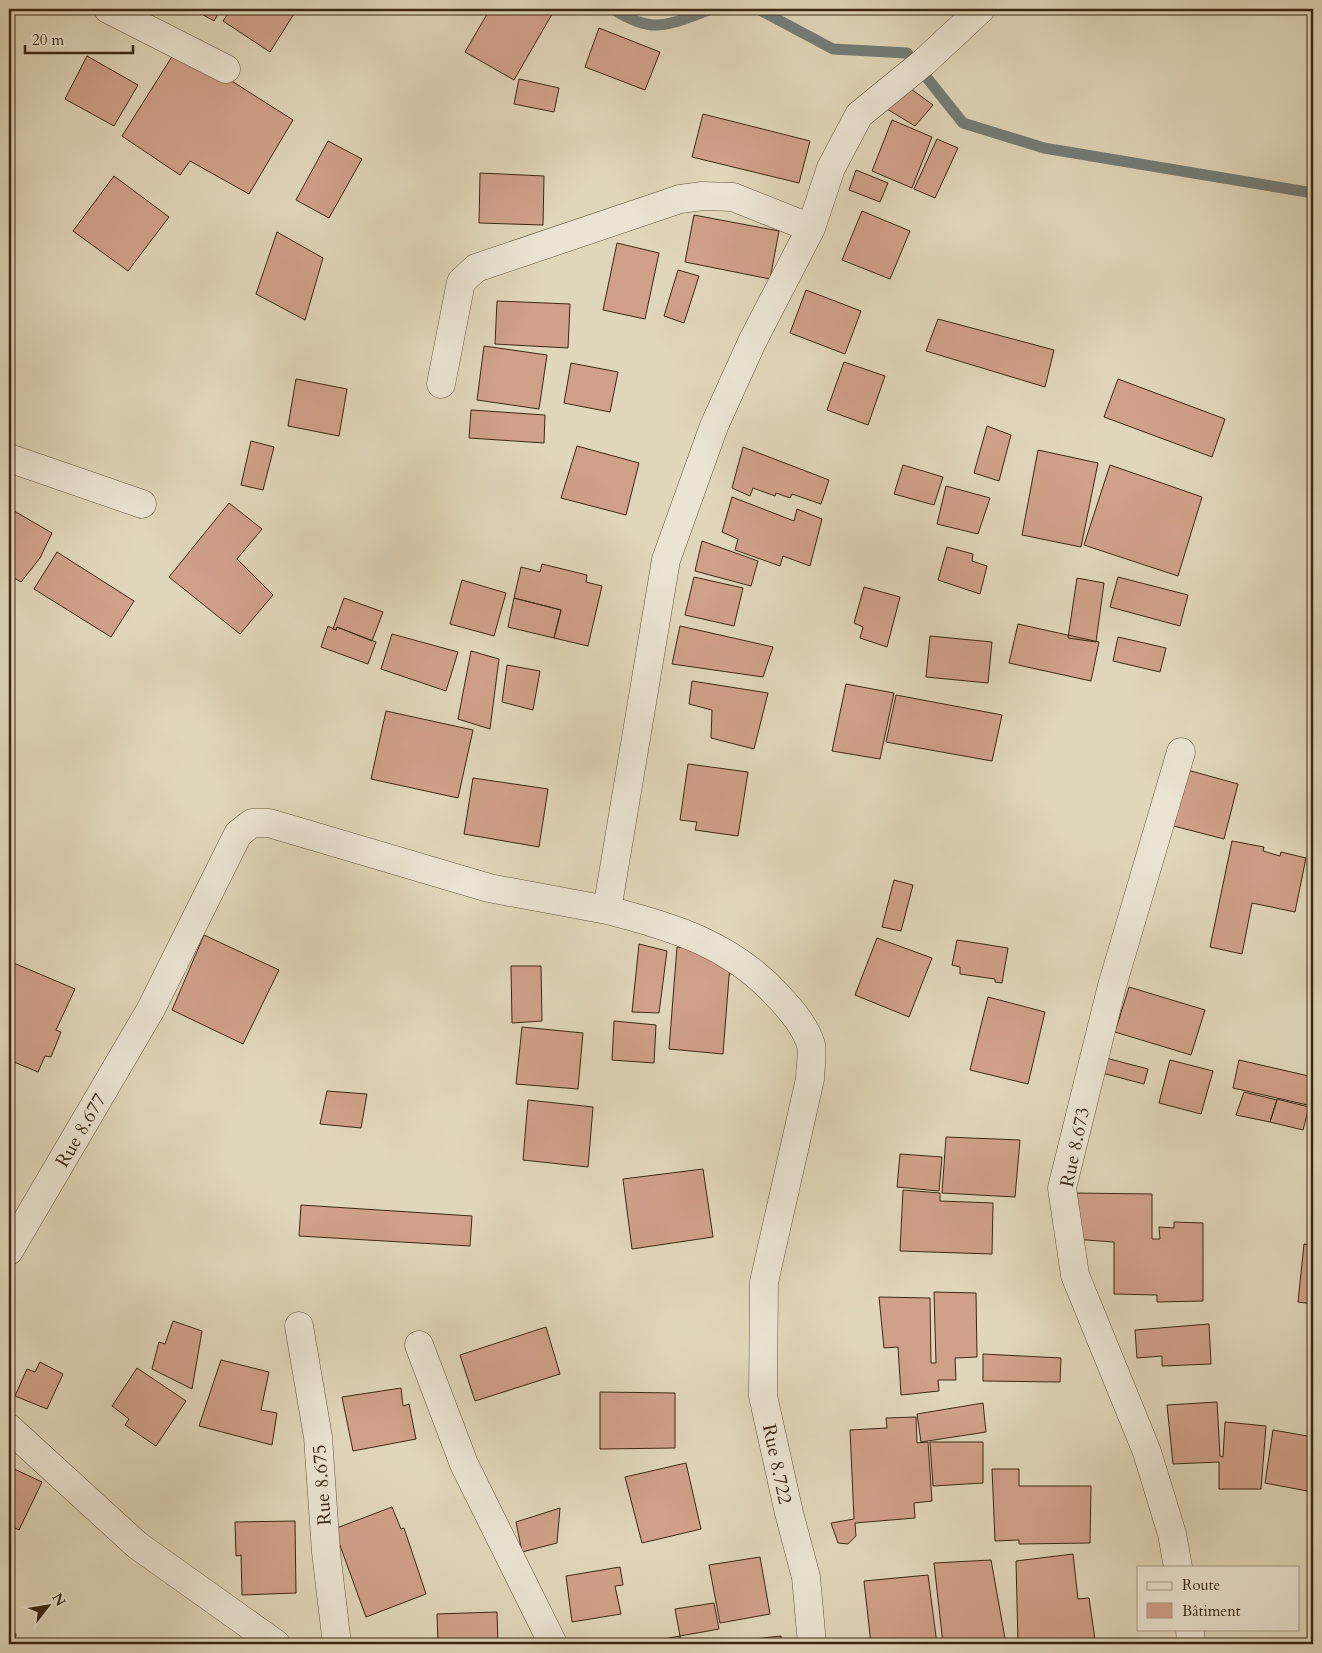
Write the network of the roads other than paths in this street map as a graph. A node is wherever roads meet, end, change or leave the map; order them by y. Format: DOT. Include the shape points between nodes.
graph roads {
  1 [pos="108,9"];
  2 [pos="981,9"];
  3 [pos="226,69"];
  4 [pos="811,228"];
  5 [pos="440,384"];
  6 [pos="9,458"];
  7 [pos="142,504"];
  8 [pos="1181,752"];
  9 [pos="607,910"];
  10 [pos="9,1251"];
  11 [pos="299,1326"];
  12 [pos="419,1345"];
  13 [pos="9,1428"];
  14 [pos="1178,1566"];
  15 [pos="1190,1630"];
  16 [pos="276,1644"];
  17 [pos="337,1644"];
  18 [pos="554,1644"];
  19 [pos="812,1644"];
  20 [pos="1191,1644"];
  1 -- 3 [label="street"];
  2 -- 4 [label="street" via="859,116 831,168"];
  4 -- 5 [label="street" via="732,197 704,196 680,199 476,268 461,282"];
  4 -- 9 [label="street" via="752,342 714,426 666,560"];
  6 -- 7 [label="street"];
  8 -- 14 [label="street, Rue 8.673" via="1112,986 1062,1188 1075,1275 1147,1452 1172,1534"];
  9 -- 10 [label="street, Rue 8.677" via="489,888 269,822 252,823 238,834 151,1009"];
  9 -- 19 [label="street, Rue 8.722" via="659,924 710,943 760,976 796,1015 811,1046 810,1079 764,1282 763,1396 806,1577"];
  11 -- 17 [label="street, Rue 8.675" via="318,1437 326,1552"];
  12 -- 18 [label="street" via="464,1464"];
  13 -- 16 [label="street" via="136,1546"];
  15 -- 20 [label="street"];
}
